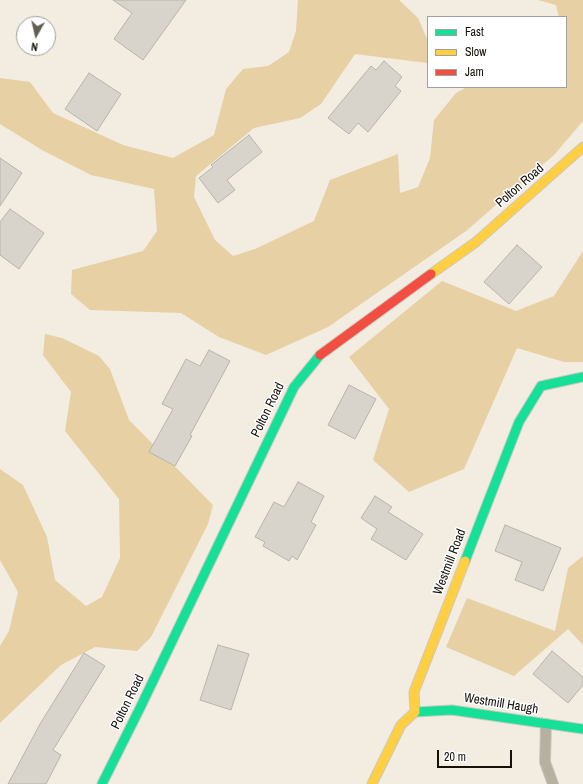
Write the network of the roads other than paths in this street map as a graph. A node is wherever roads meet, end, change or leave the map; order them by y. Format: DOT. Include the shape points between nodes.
graph roads {
  1 [pos="583,147"];
  2 [pos="583,377"];
  3 [pos="415,712"];
  4 [pos="546,724"];
  5 [pos="583,729"];
  6 [pos="102,784"];
  7 [pos="372,784"];
  8 [pos="553,784"];
  1 -- 6 [label="street, Polton Road" via="476,242 322,352 294,387"];
  2 -- 3 [label="street, Westmill Road" via="541,386 519,422 414,692"];
  3 -- 4 [label="street, Westmill Haugh" via="452,710"];
  3 -- 7 [label="street" via="400,725"];
  4 -- 5 [label="street, Westmill Haugh"];
  4 -- 8 [label="lane" via="545,762"];
}
